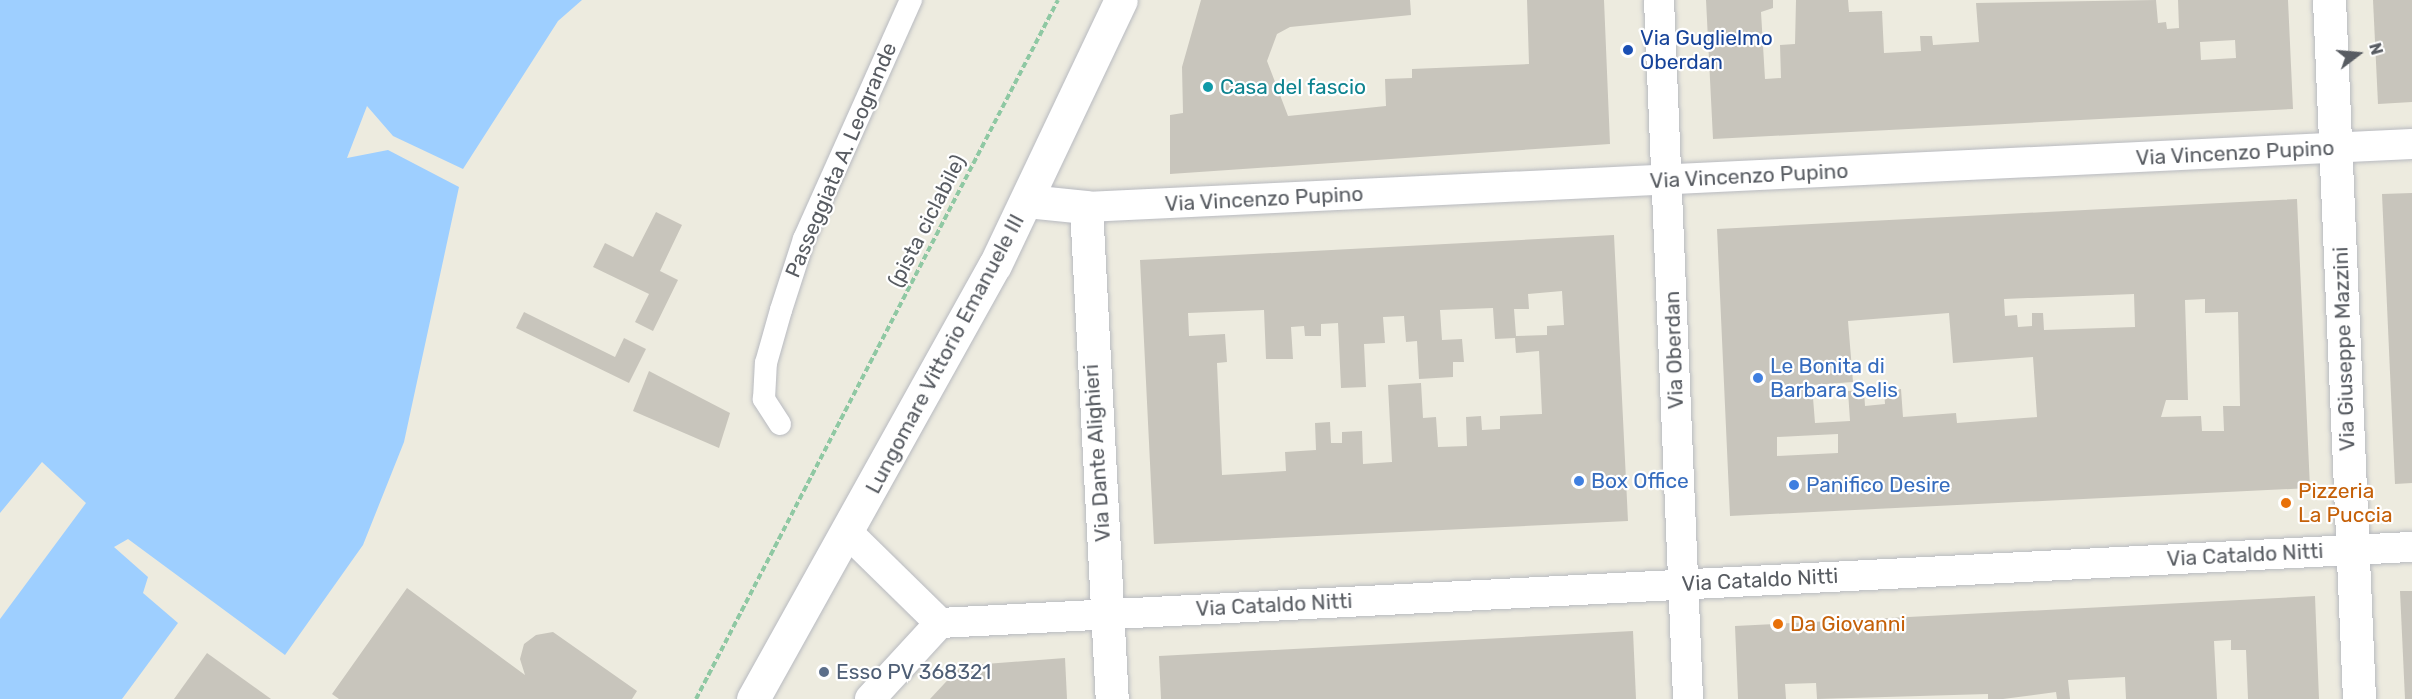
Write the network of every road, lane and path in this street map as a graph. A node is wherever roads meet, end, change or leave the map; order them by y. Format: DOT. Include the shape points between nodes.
graph roads {
  1 [pos="911,0"];
  2 [pos="1058,0"];
  3 [pos="1121,0"];
  4 [pos="1659,0"];
  5 [pos="2329,0"];
  6 [pos="2412,144"];
  7 [pos="2335,148"];
  8 [pos="1667,180"];
  9 [pos="1027,201"];
  10 [pos="1086,207"];
  11 [pos="780,424"];
  12 [pos="847,532"];
  13 [pos="2412,547"];
  14 [pos="2353,550"];
  15 [pos="1683,584"];
  16 [pos="1107,614"];
  17 [pos="940,622"];
  18 [pos="696,699"];
  19 [pos="753,699"];
  20 [pos="870,699"];
  21 [pos="1112,699"];
  22 [pos="1688,699"];
  23 [pos="2359,699"];
  1 -- 11 [label="street, Passeggiata A. Leogrande" via="804,239 781,310 766,363 764,399"];
  2 -- 18 [label="path, (pista ciclabile)"];
  3 -- 9 [label="main road, Lungomare Vittorio Emanuele III"];
  4 -- 8 [label="street, Via Oberdan"];
  5 -- 7 [label="main road, Via Giuseppe Mazzini"];
  6 -- 7 [label="street, Via Vincenzo Pupino"];
  7 -- 8 [label="street, Via Vincenzo Pupino"];
  7 -- 14 [label="main road, Via Giuseppe Mazzini"];
  8 -- 10 [label="street, Via Vincenzo Pupino"];
  8 -- 15 [label="street, Via Oberdan"];
  9 -- 10 [label="main road"];
  9 -- 12 [label="main road, Lungomare Vittorio Emanuele III"];
  10 -- 16 [label="main road, Via Dante Alighieri"];
  12 -- 17 [label="street"];
  12 -- 19 [label="main road, Lungomare Vittorio Emanuele III"];
  13 -- 14 [label="street, Via Cataldo Nitti"];
  14 -- 15 [label="street, Via Cataldo Nitti"];
  14 -- 23 [label="main road, Via Giuseppe Mazzini"];
  15 -- 16 [label="street, Via Cataldo Nitti"];
  15 -- 22 [label="street, Via Oberdan"];
  16 -- 17 [label="street, Via Cataldo Nitti"];
  16 -- 21 [label="main road, Via Dante Alighieri"];
  17 -- 20 [label="street"];
}
